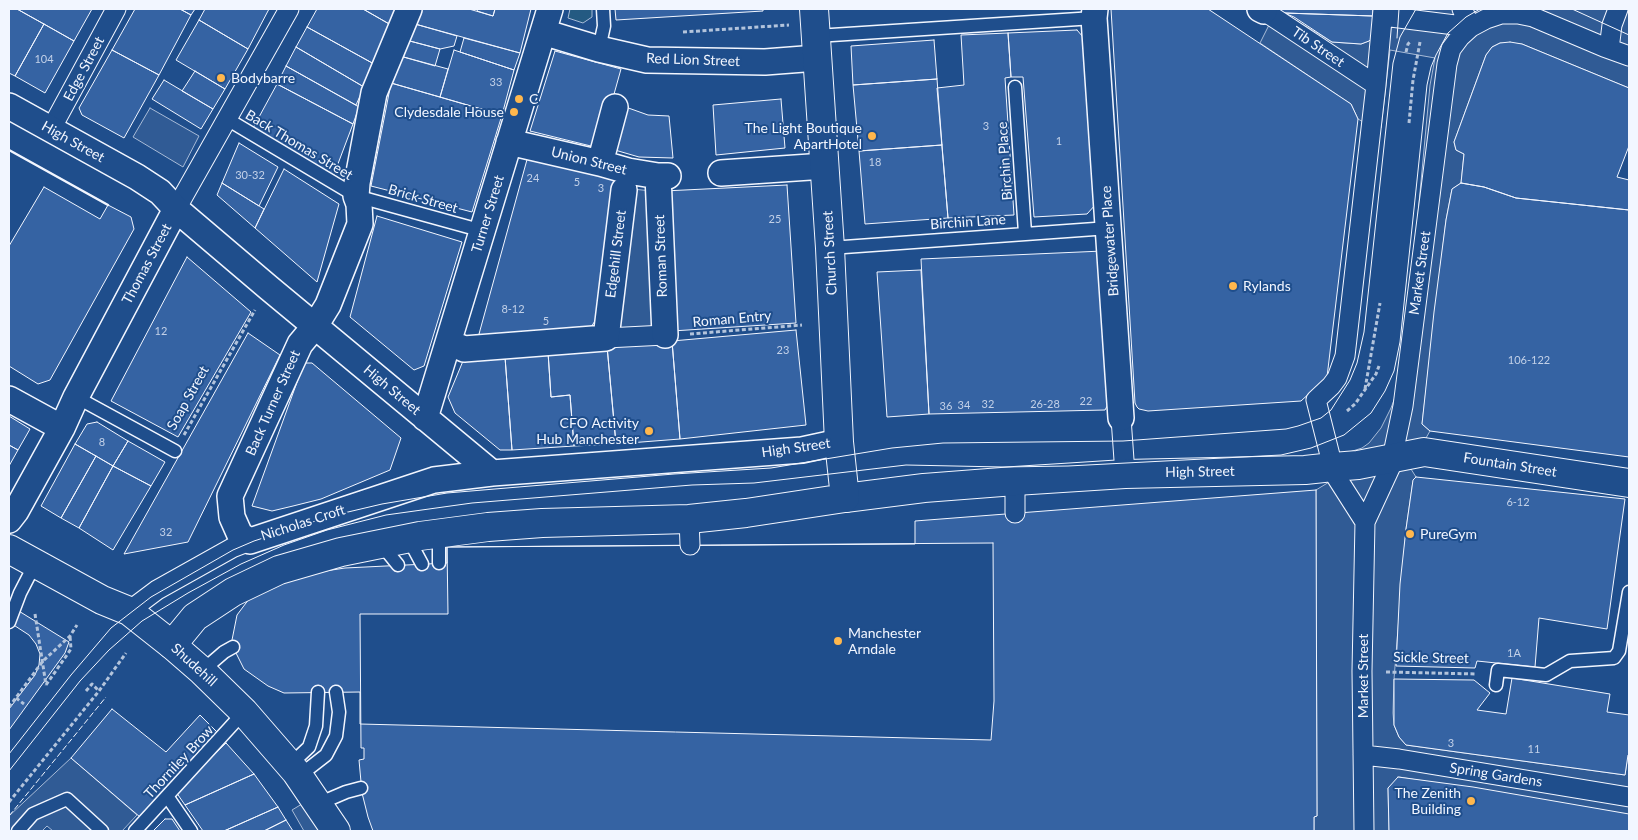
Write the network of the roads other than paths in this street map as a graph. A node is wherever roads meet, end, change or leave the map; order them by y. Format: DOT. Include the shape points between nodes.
graph roads {
  1 [pos="116,9"];
  2 [pos="289,9"];
  3 [pos="409,9"];
  4 [pos="603,9"];
  5 [pos="1462,9"];
  6 [pos="1618,9"];
  7 [pos="1262,10"];
  8 [pos="1383,12"];
  9 [pos="1094,13"];
  10 [pos="546,20"];
  11 [pos="1471,27"];
  12 [pos="816,32"];
  13 [pos="598,49"];
  14 [pos="1609,49"];
  15 [pos="1629,56"];
  16 [pos="1376,86"];
  17 [pos="1015,88"];
  18 [pos="9,106"];
  19 [pos="615,107"];
  20 [pos="226,119"];
  21 [pos="51,129"];
  22 [pos="509,142"];
  23 [pos="600,163"];
  24 [pos="825,166"];
  25 [pos="721,173"];
  26 [pos="663,176"];
  27 [pos="626,181"];
  28 [pos="356,196"];
  29 [pos="176,208"];
  30 [pos="1109,228"];
  31 [pos="483,231"];
  32 [pos="1025,233"];
  33 [pos="830,248"];
  34 [pos="315,326"];
  35 [pos="665,335"];
  36 [pos="606,338"];
  37 [pos="449,342"];
  38 [pos="76,397"];
  39 [pos="9,398"];
  40 [pos="426,418"];
  41 [pos="1121,418"];
  42 [pos="62,428"];
  43 [pos="839,442"];
  44 [pos="176,451"];
  45 [pos="1391,458"];
  46 [pos="1332,468"];
  47 [pos="492,472"];
  48 [pos="1125,474"];
  49 [pos="1015,481"];
  50 [pos="1629,483"];
  51 [pos="844,498"];
  52 [pos="1015,513"];
  53 [pos="9,520"];
  54 [pos="1365,522"];
  55 [pos="446,532"];
  56 [pos="408,538"];
  57 [pos="250,541"];
  58 [pos="380,544"];
  59 [pos="9,549"];
  60 [pos="439,563"];
  61 [pos="35,564"];
  62 [pos="422,564"];
  63 [pos="398,565"];
  64 [pos="1629,592"];
  65 [pos="129,611"];
  66 [pos="9,622"];
  67 [pos="172,645"];
  68 [pos="233,647"];
  69 [pos="202,671"];
  70 [pos="1496,685"];
  71 [pos="318,692"];
  72 [pos="336,692"];
  73 [pos="244,712"];
  74 [pos="1364,755"];
  75 [pos="294,770"];
  76 [pos="361,788"];
  77 [pos="167,796"];
  78 [pos="1629,797"];
  79 [pos="318,804"];
  80 [pos="18,831"];
  81 [pos="102,831"];
  82 [pos="135,831"];
  83 [pos="191,831"];
  84 [pos="336,831"];
  85 [pos="1364,831"];
  1 -- 21 [label="street, Edge Street"];
  2 -- 20 [label="street, Thomas Street"];
  3 -- 28 [label="street, Back Turner Street" via="374,93"];
  4 -- 13 [label="lane" via="604,26"];
  5 -- 11 [label="street"];
  6 -- 14 [label="street"];
  7 -- 16 [label="street, Tib Street"];
  8 -- 11 [label="street"];
  8 -- 16 [label="street"];
  9 -- 12 [label="lane"];
  9 -- 30 [label="street, Bridgewater Place"];
  10 -- 13 [label="street, Red Lion Street"];
  10 -- 22 [label="street, Turner Street"];
  11 -- 14 [label="street" via="1486,18 1518,14"];
  11 -- 45 [label="street, Market Street" via="1451,49 1447,64 1402,406"];
  12 -- 13 [label="street, Red Lion Street" via="765,62 647,60"];
  12 -- 24 [label="main road, Church Street"];
  14 -- 15 [label="street"];
  16 -- 46 [label="street" via="1346,356 1337,378 1316,400"];
  17 -- 32 [label="lane, Birchin Place"];
  18 -- 21 [label="street, High Street"];
  19 -- 23 [label="street"];
  20 -- 28 [label="lane, Back Thomas Street"];
  20 -- 29 [label="street, Thomas Street"];
  21 -- 29 [label="street, High Street" via="137,177 160,192"];
  22 -- 23 [label="street, Union Street"];
  22 -- 31 [label="street, Turner Street"];
  23 -- 27 [label="street, Union Street"];
  24 -- 25 [label="street"];
  24 -- 33 [label="main road, Church Street"];
  26 -- 27 [label="street, Union Street"];
  26 -- 35 [label="street, Roman Street"];
  27 -- 36 [label="street, Edgehill Street"];
  28 -- 31 [label="lane, Brick Street"];
  28 -- 34 [label="street, Back Turner Street" via="360,204 360,224 328,305"];
  29 -- 34 [label="street, High Street"];
  29 -- 38 [label="street, Thomas Street"];
  30 -- 32 [label="lane, Birchin Lane"];
  30 -- 41 [label="street, Bridgewater Place"];
  31 -- 37 [label="street, Turner Street"];
  32 -- 33 [label="lane, Birchin Lane"];
  33 -- 43 [label="main road, Church Street"];
  34 -- 40 [label="street, High Street"];
  34 -- 57 [label="street, Back Turner Street" via="300,344 230,496 232,517 240,535"];
  35 -- 36 [label="street"];
  36 -- 37 [label="street" via="464,349"];
  37 -- 40 [label="street, Turner Street"];
  38 -- 42 [label="street, Thomas Street"];
  38 -- 44 [label="lane, Soap Street"];
  39 -- 42 [label="street"];
  40 -- 47 [label="street, High Street"];
  41 -- 48 [label="street, Bridgewater Place"];
  42 -- 53 [label="street, Thomas Street"];
  43 -- 47 [label="street, High Street" via="802,450"];
  43 -- 51 [label="main road, Church Street"];
  45 -- 46 [label="main road, High Street"];
  45 -- 50 [label="main road, Fountain Street" via="1424,452"];
  45 -- 54 [label="street, Market Street"];
  46 -- 48 [label="main road, High Street"];
  46 -- 54 [label="street"];
  47 -- 57 [label="street, Nicholas Croft" via="434,480"];
  48 -- 49 [label="main road, High Street"];
  49 -- 51 [label="main road, High Street"];
  49 -- 52 [label="street"];
  51 -- 55 [label="main road, High Street" via="746,513 690,532 501,526"];
  54 -- 74 [label="street, Market Street"];
  55 -- 56 [label="main road"];
  55 -- 60 [label="lane" via="439,543"];
  56 -- 58 [label="main road"];
  56 -- 62 [label="lane"];
  57 -- 65 [label="street, Nicholas Croft" via="157,590"];
  58 -- 63 [label="lane"];
  58 -- 67 [label="main road" via="279,570 233,592 195,617"];
  59 -- 61 [label="main road, Shudehill"];
  61 -- 65 [label="main road, Shudehill"];
  61 -- 66 [label="lane"];
  64 -- 70 [label="lane" via="1619,651 1614,658 1570,661 1546,674 1498,670"];
  65 -- 67 [label="main road, Shudehill"];
  67 -- 69 [label="main road, Shudehill"];
  68 -- 69 [label="lane"];
  69 -- 73 [label="main road, Shudehill"];
  71 -- 75 [label="lane" via="316,726 309,747"];
  72 -- 75 [label="lane" via="339,712 336,736 326,755 319,762"];
  73 -- 75 [label="main road, Shudehill"];
  73 -- 77 [label="lane, Thorniley Brow"];
  74 -- 78 [label="street, Spring Gardens"];
  74 -- 85 [label="street, Market Street"];
  75 -- 79 [label="main road, Shudehill"];
  76 -- 79 [label="lane"];
  77 -- 82 [label="lane, Thorniley Brow"];
  77 -- 83 [label="lane"];
  79 -- 84 [label="main road, Shudehill"];
  80 -- 81 [label="lane" via="33,814 67,799"];
}
